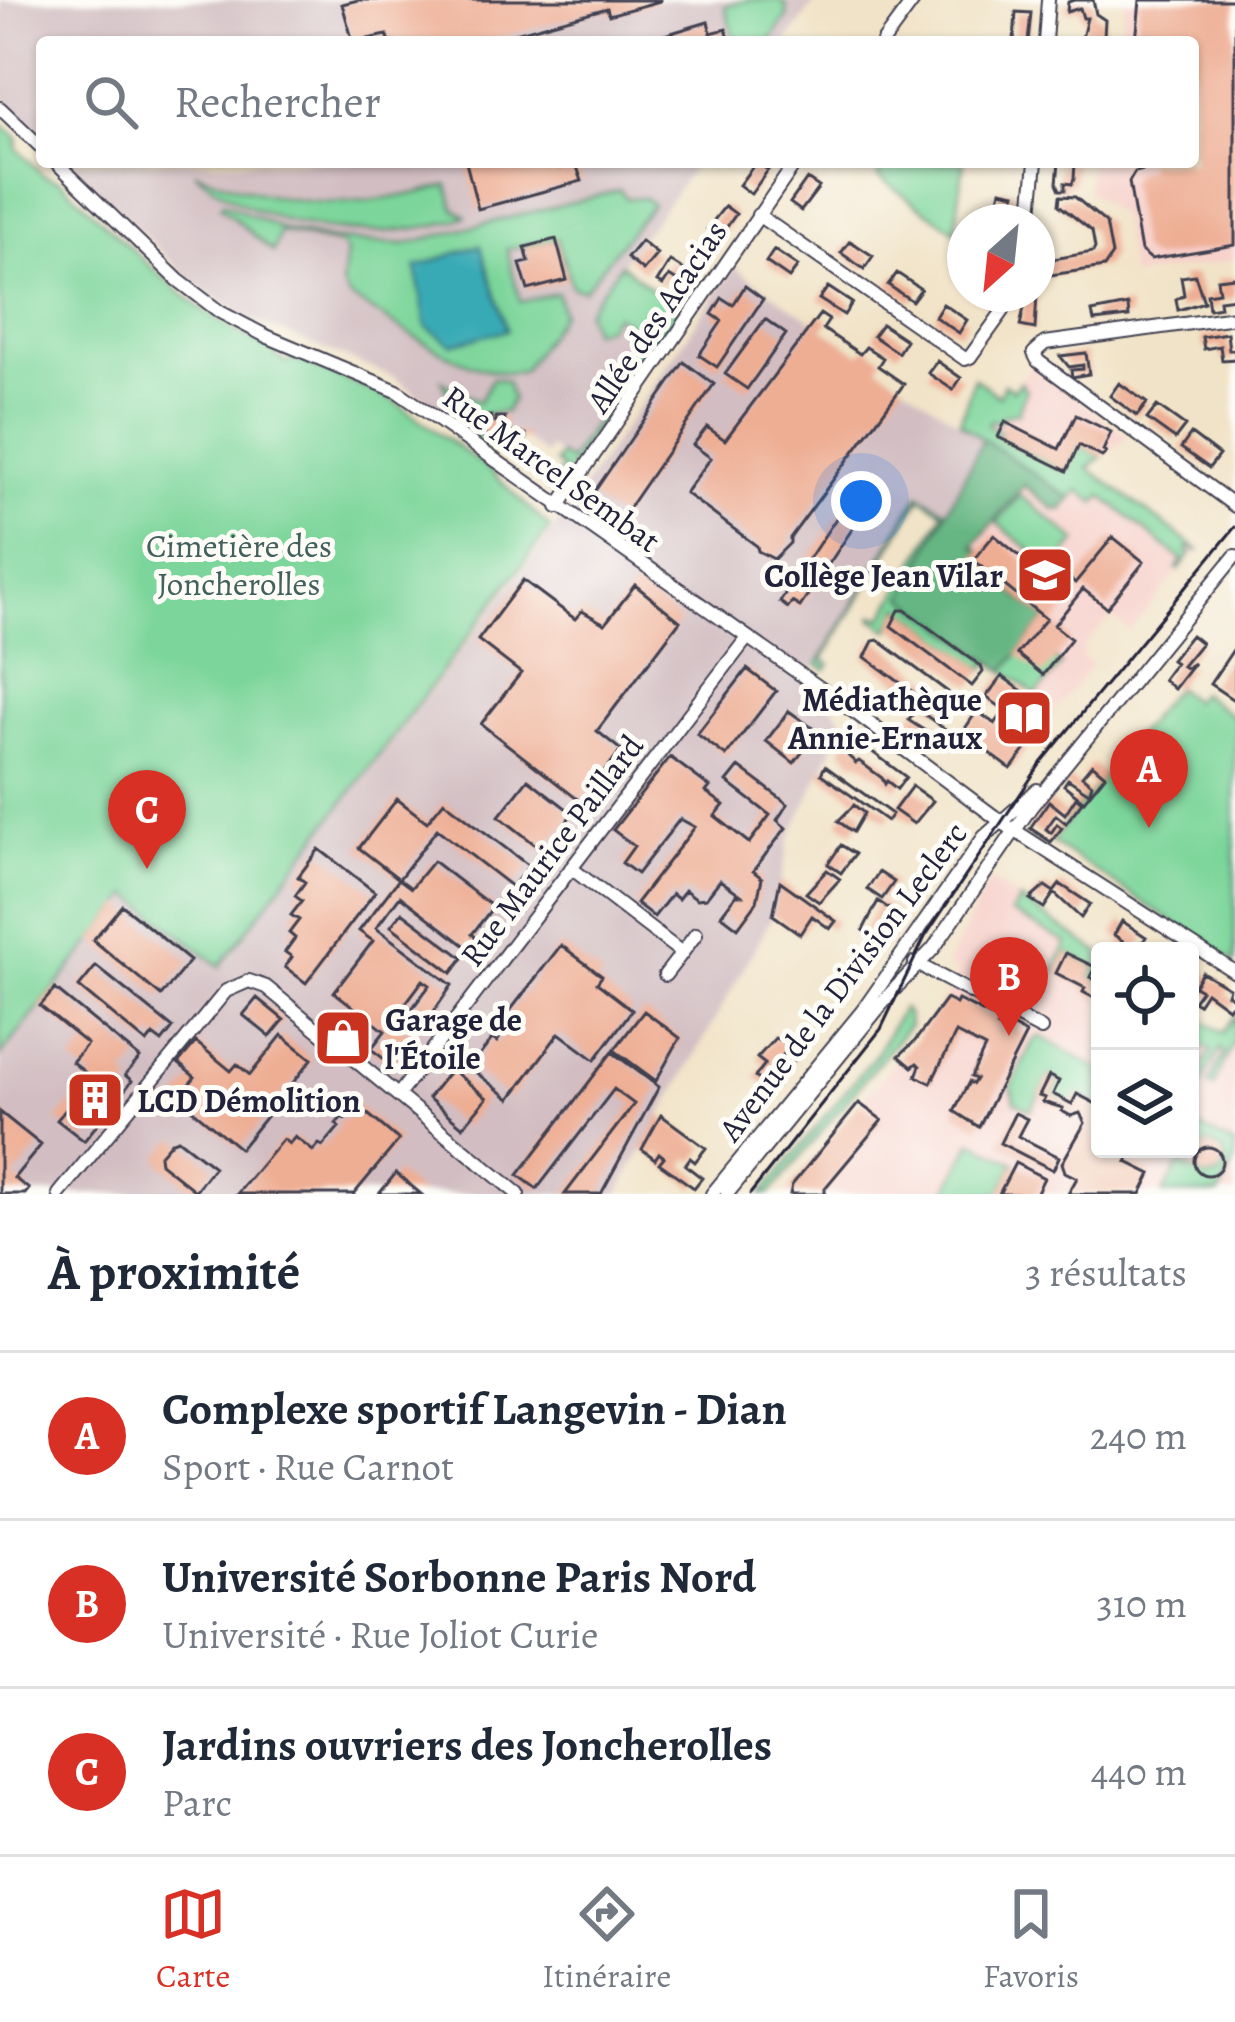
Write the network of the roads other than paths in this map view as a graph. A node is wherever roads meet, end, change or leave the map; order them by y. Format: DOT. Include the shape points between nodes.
graph roads {
  1 [pos="914,0"];
  2 [pos="1048,0"];
  3 [pos="888,36"];
  4 [pos="1045,36"];
  5 [pos="0,108"];
  6 [pos="36,142"];
  7 [pos="62,168"];
  8 [pos="792,168"];
  9 [pos="1035,168"];
  10 [pos="1032,204"];
  11 [pos="758,215"];
  12 [pos="1003,312"];
  13 [pos="1235,317"];
  14 [pos="1235,506"];
  15 [pos="558,507"];
  16 [pos="1235,556"];
  17 [pos="747,638"];
  18 [pos="1072,755"];
  19 [pos="1000,821"];
  20 [pos="1015,831"];
  21 [pos="571,868"];
  22 [pos="696,934"];
  23 [pos="682,953"];
  24 [pos="903,954"];
  25 [pos="917,964"];
  26 [pos="1235,973"];
  27 [pos="665,975"];
  28 [pos="1041,1029"];
  29 [pos="399,1094"];
  30 [pos="59,1194"];
  31 [pos="518,1194"];
  32 [pos="712,1194"];
  33 [pos="727,1194"];
  1 -- 3 [label="street"];
  2 -- 4 [label="street"];
  5 -- 6 [label="street"];
  7 -- 15 [label="street, Rue Marcel Sembat" via="220,312 397,391"];
  8 -- 11 [label="street, Allée des Acacias"];
  9 -- 10 [label="street"];
  11 -- 12 [label="street" via="956,353 969,358"];
  11 -- 15 [label="street, Allée des Acacias"];
  13 -- 14 [label="street" via="1046,343 1035,356"];
  15 -- 17 [label="street, Rue Marcel Sembat"];
  16 -- 18 [label="street, Avenue de la Division Leclerc"];
  17 -- 19 [label="street, Rue Marcel Sembat"];
  17 -- 21 [label="street, Rue Maurice Paillard"];
  18 -- 19 [label="street, Avenue de la Division Leclerc"];
  18 -- 20 [label="street, Avenue de la Division Leclerc"];
  19 -- 20 [label="street, Rue Marcel Sembat"];
  19 -- 24 [label="street, Avenue de la Division Leclerc"];
  20 -- 25 [label="street, Avenue de la Division Leclerc"];
  20 -- 26 [label="street, Rue Marcel Sembat"];
  21 -- 23 [label="street"];
  21 -- 29 [label="street, Rue Maurice Paillard"];
  22 -- 23 [label="street"];
  23 -- 27 [label="street"];
  24 -- 25 [label="street"];
  24 -- 32 [label="street, Avenue de la Division Leclerc"];
  25 -- 28 [label="street"];
  25 -- 33 [label="street, Avenue de la Division Leclerc"];
  29 -- 30 [label="street" via="266,987 239,982"];
  29 -- 31 [label="street"];
}
